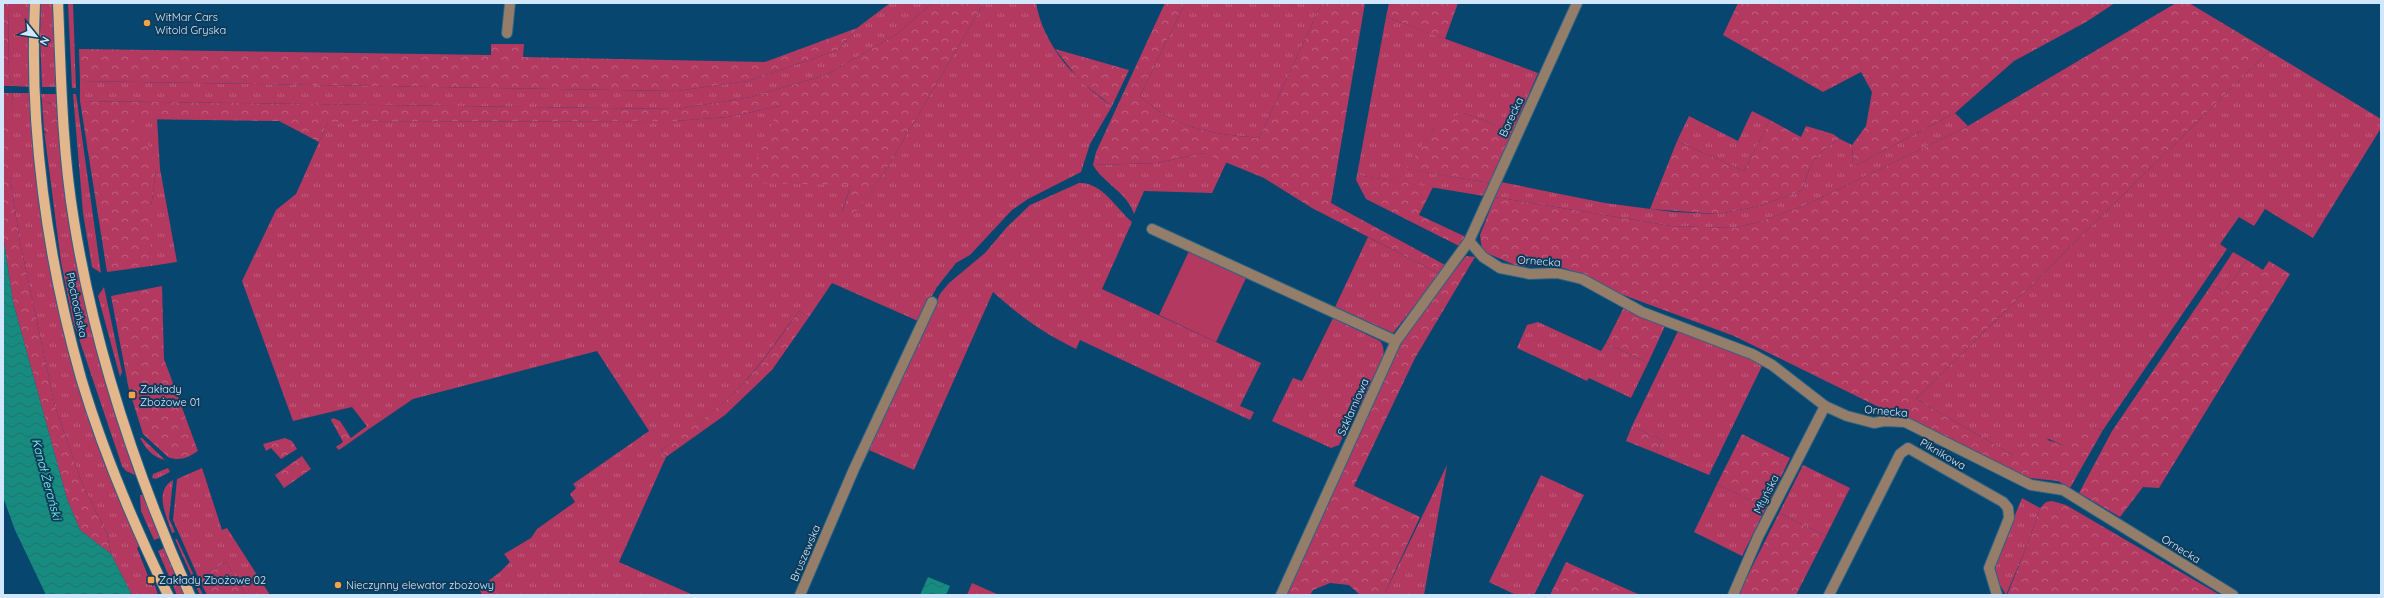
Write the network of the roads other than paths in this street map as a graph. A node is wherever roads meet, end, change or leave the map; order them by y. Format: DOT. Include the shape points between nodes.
graph roads {
  1 [pos="35,3"];
  2 [pos="58,3"];
  3 [pos="510,3"];
  4 [pos="1577,3"];
  5 [pos="507,33"];
  6 [pos="1152,229"];
  7 [pos="1469,241"];
  8 [pos="932,302"];
  9 [pos="1396,341"];
  10 [pos="1825,406"];
  11 [pos="168,595"];
  12 [pos="190,595"];
  13 [pos="800,595"];
  14 [pos="1281,595"];
  15 [pos="1733,595"];
  16 [pos="1829,595"];
  17 [pos="1997,595"];
  18 [pos="2233,595"];
  1 -- 11 [label="main road, Płochocińska" via="35,83 40,158 61,290 82,378 104,444 131,513"];
  2 -- 12 [label="main road, Płochocińska" via="66,158 73,219 85,282 99,344 142,483"];
  3 -- 5 [label="street"];
  4 -- 7 [label="street, Borecka"];
  6 -- 9 [label="street"];
  7 -- 9 [label="street, Szklarniowa"];
  7 -- 10 [label="street, Ornecka" via="1483,257 1500,268 1530,274 1557,273 1582,280 1642,312 1758,357"];
  8 -- 13 [label="street, Bruszewska"];
  9 -- 14 [label="street, Szklarniowa"];
  10 -- 15 [label="street, Młyńska" via="1761,531"];
  10 -- 18 [label="street, Ornecka" via="1861,421 1905,422 2031,485 2063,490"];
  16 -- 17 [label="street, Piknikowa" via="1900,454 1908,448 1997,498 2008,508 2010,515 1989,568"];
}
